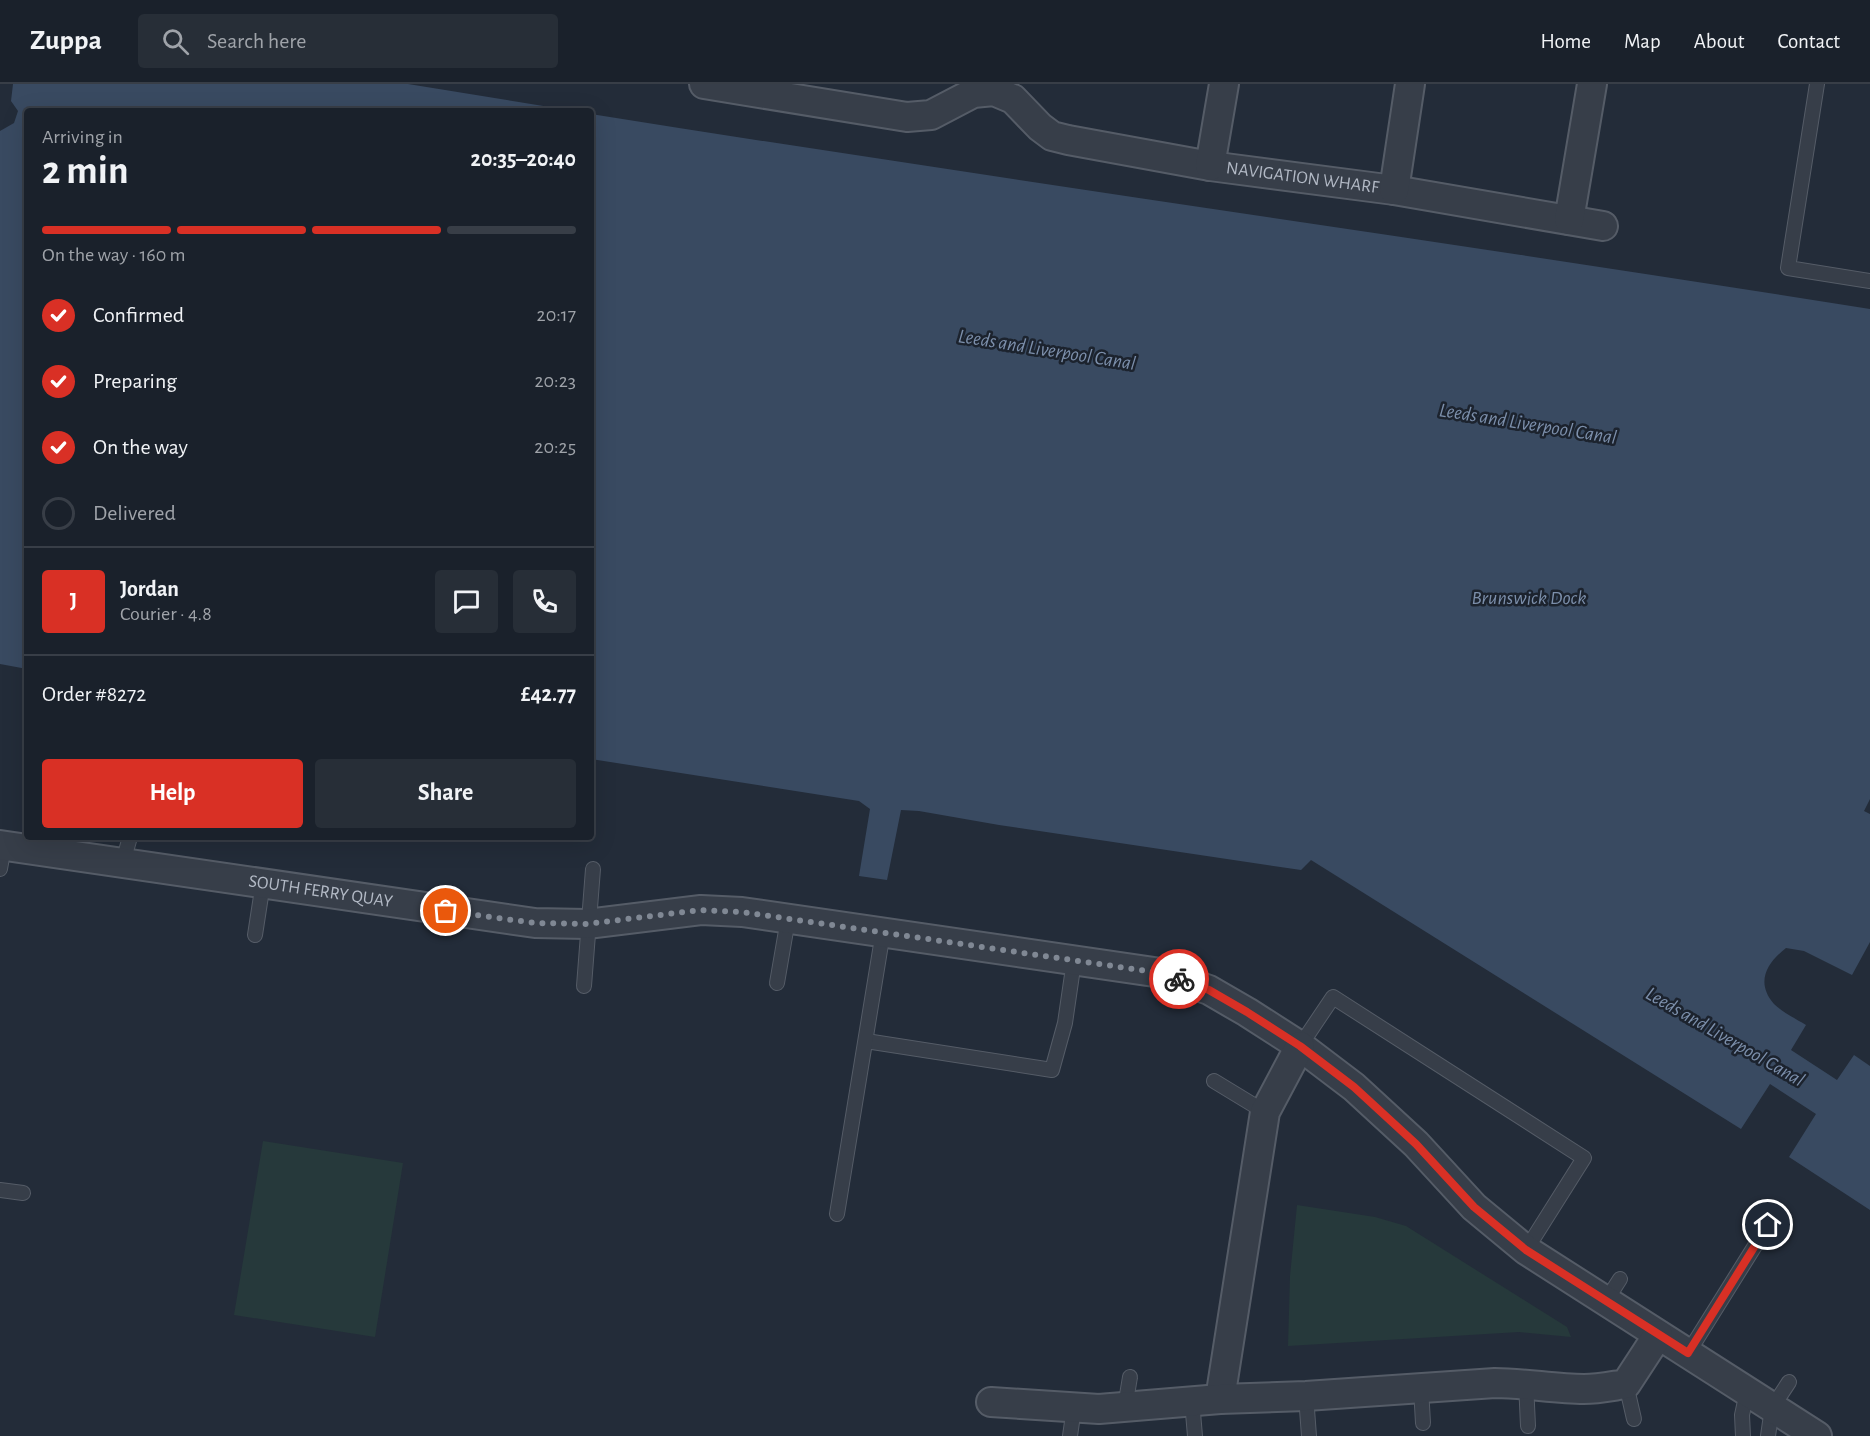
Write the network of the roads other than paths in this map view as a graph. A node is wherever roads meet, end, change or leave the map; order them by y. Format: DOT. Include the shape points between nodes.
graph roads {
  1 [pos="704,84"];
  2 [pos="1224,84"];
  3 [pos="1410,84"];
  4 [pos="1592,84"];
  5 [pos="1817,84"];
  6 [pos="764,89"];
  7 [pos="1210,166"];
  8 [pos="1394,190"];
  9 [pos="1569,220"];
  10 [pos="1603,226"];
  11 [pos="1870,281"];
  12 [pos="126,850"];
  13 [pos="1,853"];
  14 [pos="593,869"];
  15 [pos="263,883"];
  16 [pos="788,919"];
  17 [pos="587,924"];
  18 [pos="883,932"];
  19 [pos="255,935"];
  20 [pos="1074,961"];
  21 [pos="777,983"];
  22 [pos="584,986"];
  23 [pos="866,1041"];
  24 [pos="1300,1046"];
  25 [pos="1214,1081"];
  26 [pos="1265,1112"];
  27 [pos="0,1190"];
  28 [pos="23,1193"];
  29 [pos="837,1214"];
  30 [pos="1768,1225"];
  31 [pos="1526,1250"];
  32 [pos="1658,1335"];
  33 [pos="1688,1353"];
  34 [pos="1130,1377"];
  35 [pos="1789,1382"];
  36 [pos="1526,1383"];
  37 [pos="1626,1384"];
  38 [pos="1421,1388"];
  39 [pos="1748,1392"];
  40 [pos="1306,1396"];
  41 [pos="1220,1399"];
  42 [pos="1192,1401"];
  43 [pos="991,1402"];
  44 [pos="1125,1407"];
  45 [pos="1074,1408"];
  46 [pos="1772,1408"];
  47 [pos="1634,1419"];
  48 [pos="1423,1424"];
  49 [pos="1528,1426"];
  50 [pos="1070,1436"];
  51 [pos="1195,1436"];
  52 [pos="1309,1436"];
  53 [pos="1743,1436"];
  54 [pos="1768,1436"];
  55 [pos="1817,1436"];
  1 -- 6 [label="street, NAVIGATION WHARF"];
  2 -- 7 [label="street, NAVIGATION WHARF"];
  3 -- 8 [label="street, NAVIGATION WHARF"];
  4 -- 9 [label="street"];
  5 -- 11 [label="lane" via="1788,268"];
  6 -- 7 [label="street, NAVIGATION WHARF" via="907,117 931,115 973,93 994,91 1013,99 1052,136"];
  7 -- 8 [label="street, NAVIGATION WHARF"];
  8 -- 9 [label="street, NAVIGATION WHARF"];
  9 -- 10 [label="street, NAVIGATION WHARF"];
  12 -- 13 [label="street, SOUTH FERRY QUAY"];
  12 -- 15 [label="street, SOUTH FERRY QUAY"];
  14 -- 17 [label="lane"];
  15 -- 17 [label="street, SOUTH FERRY QUAY" via="535,923"];
  15 -- 19 [label="lane"];
  16 -- 17 [label="street, SOUTH FERRY QUAY" via="700,910"];
  16 -- 18 [label="street, SOUTH FERRY QUAY"];
  16 -- 21 [label="lane"];
  17 -- 22 [label="lane"];
  18 -- 20 [label="street, SOUTH FERRY QUAY"];
  18 -- 23 [label="lane"];
  20 -- 23 [label="lane" via="1065,1023 1052,1070"];
  20 -- 24 [label="street, SOUTH FERRY QUAY" via="1161,973 1209,990"];
  23 -- 29 [label="lane"];
  24 -- 26 [label="street"];
  24 -- 31 [label="street, SOUTH FERRY QUAY" via="1354,1087 1416,1144 1474,1207"];
  24 -- 31 [label="lane" via="1333,997 1584,1158"];
  25 -- 26 [label="lane"];
  26 -- 41 [label="street"];
  27 -- 28 [label="lane"];
  30 -- 33 [label="lane"];
  31 -- 32 [label="street, SOUTH FERRY QUAY" via="1613,1290"];
  32 -- 33 [label="street, SOUTH FERRY QUAY"];
  32 -- 37 [label="street"];
  33 -- 39 [label="street, SOUTH FERRY QUAY"];
  34 -- 44 [label="lane"];
  35 -- 46 [label="lane"];
  36 -- 37 [label="street" via="1583,1389"];
  36 -- 38 [label="street"];
  36 -- 49 [label="lane"];
  37 -- 47 [label="lane"];
  38 -- 40 [label="street"];
  38 -- 48 [label="lane"];
  39 -- 46 [label="street, SOUTH FERRY QUAY"];
  39 -- 53 [label="lane" via="1742,1415"];
  40 -- 41 [label="street"];
  40 -- 52 [label="lane"];
  41 -- 42 [label="street"];
  42 -- 44 [label="street"];
  42 -- 51 [label="lane"];
  43 -- 45 [label="street"];
  44 -- 45 [label="street"];
  45 -- 50 [label="lane"];
  46 -- 54 [label="lane"];
  46 -- 55 [label="street, SOUTH FERRY QUAY"];
}
